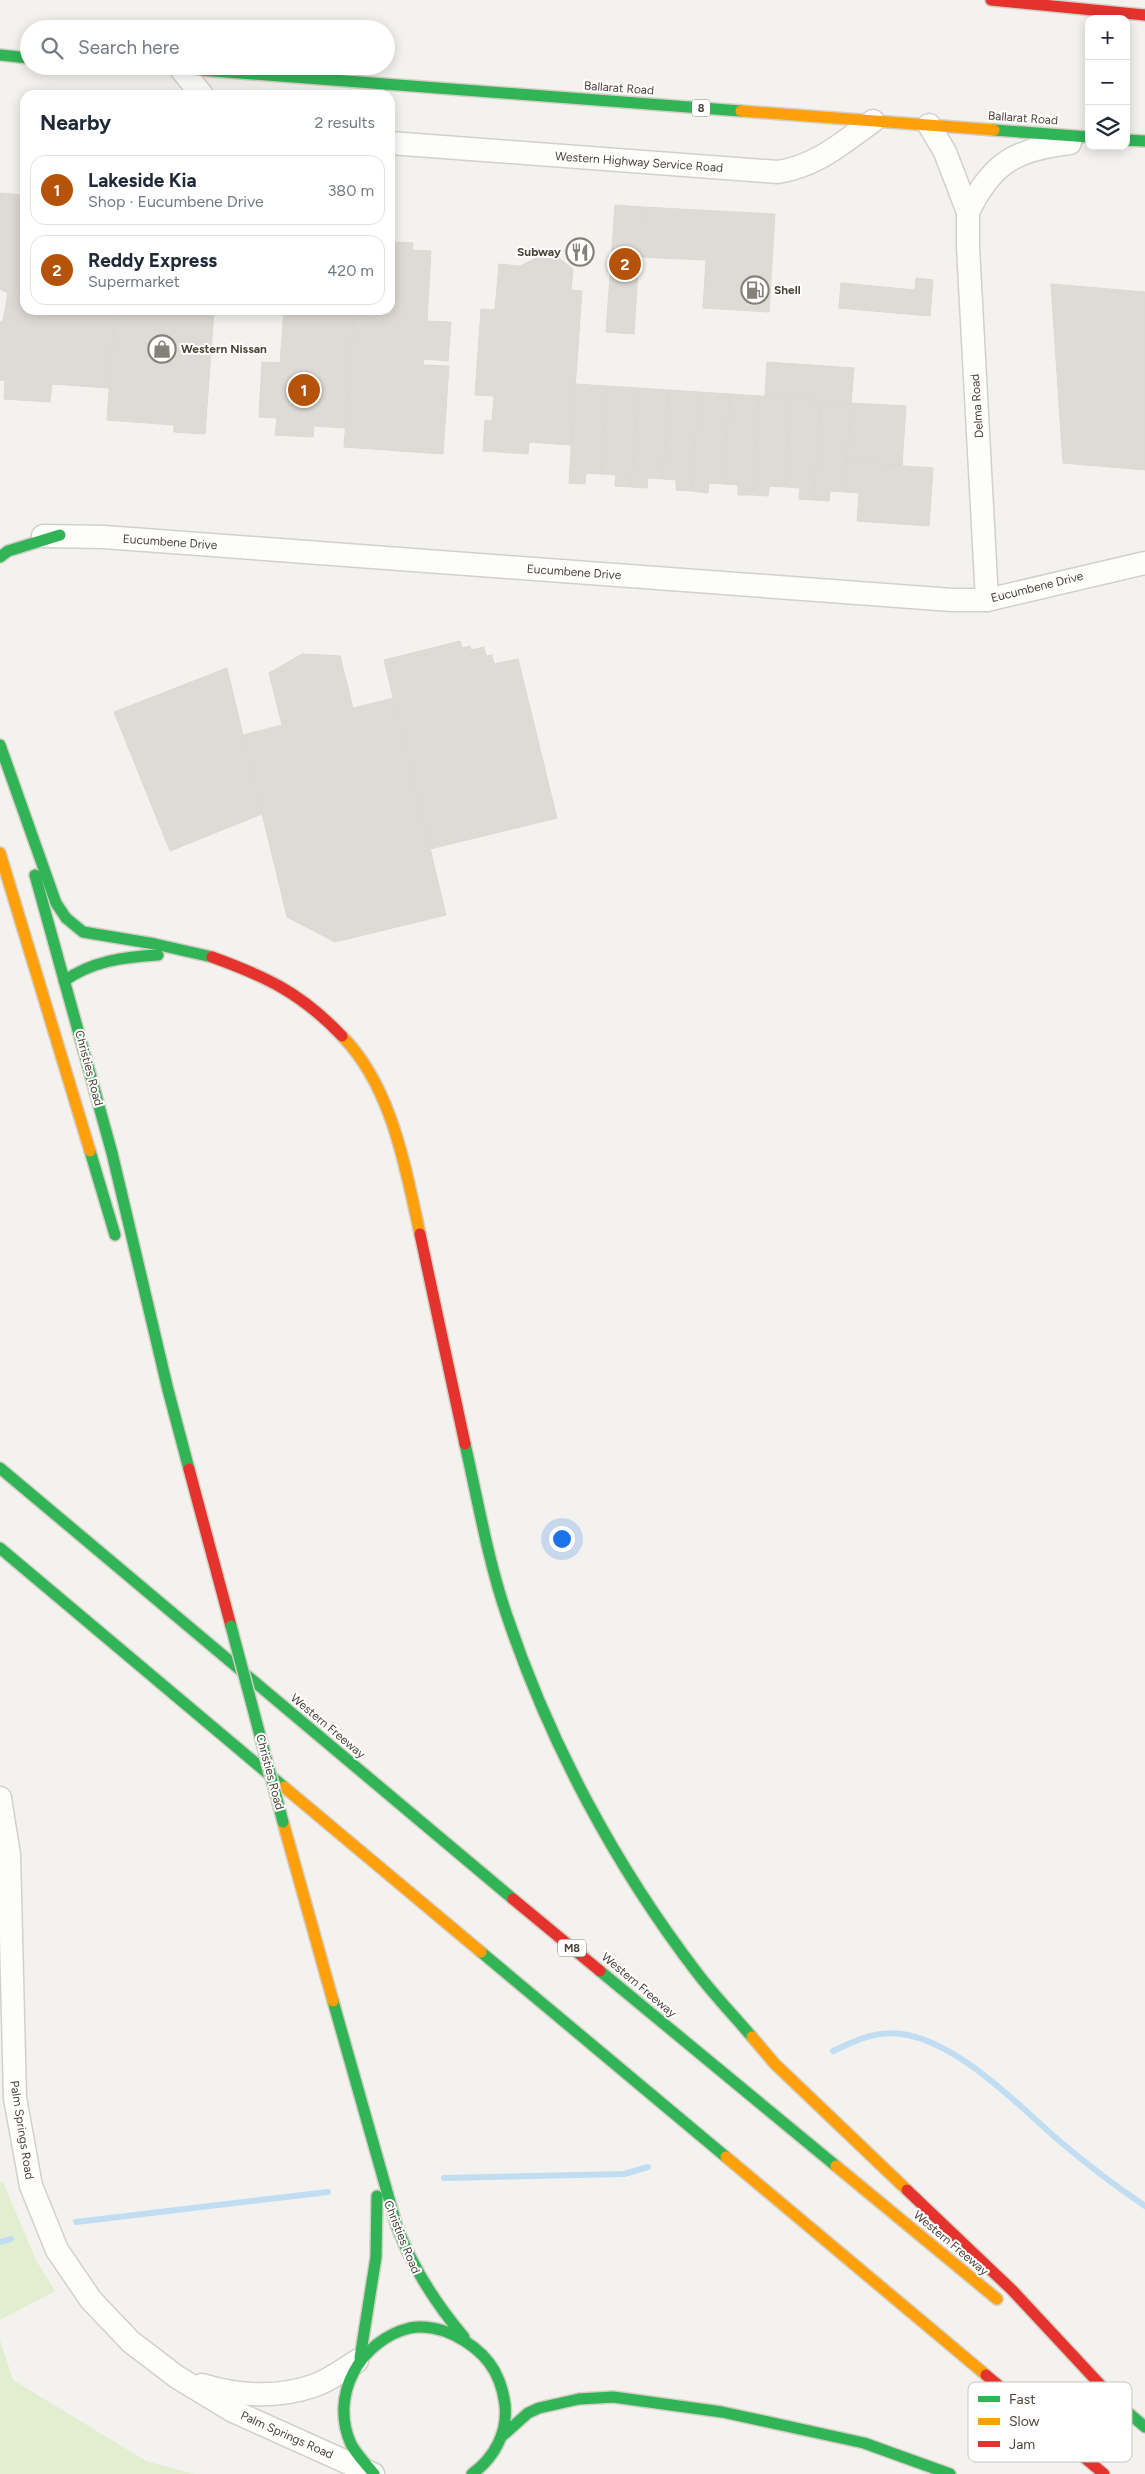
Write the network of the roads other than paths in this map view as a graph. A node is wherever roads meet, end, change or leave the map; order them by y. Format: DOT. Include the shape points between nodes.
graph roads {
  1 [pos="991,0"];
  2 [pos="1145,16"];
  3 [pos="0,55"];
  4 [pos="20,57"];
  5 [pos="20,59"];
  6 [pos="0,62"];
  7 [pos="186,75"];
  8 [pos="261,75"];
  9 [pos="198,90"];
  10 [pos="873,121"];
  11 [pos="929,125"];
  12 [pos="1085,139"];
  13 [pos="1085,140"];
  14 [pos="1130,140"];
  15 [pos="1145,141"];
  16 [pos="395,144"];
  17 [pos="968,212"];
  18 [pos="60,535"];
  19 [pos="0,542"];
  20 [pos="0,557"];
  21 [pos="1145,563"];
  22 [pos="987,600"];
  23 [pos="0,745"];
  24 [pos="0,750"];
  25 [pos="0,852"];
  26 [pos="197,953"];
  27 [pos="64,981"];
  28 [pos="101,1193"];
  29 [pos="120,1249"];
  30 [pos="130,1277"];
  31 [pos="168,1390"];
  32 [pos="0,1468"];
  33 [pos="0,1548"];
  34 [pos="0,1798"];
  35 [pos="374,2154"];
  36 [pos="1009,2309"];
  37 [pos="1038,2335"];
  38 [pos="464,2337"];
  39 [pos="359,2360"];
  40 [pos="177,2378"];
  41 [pos="994,2382"];
  42 [pos="1092,2382"];
  43 [pos="1098,2382"];
  44 [pos="1132,2416"];
  45 [pos="1145,2427"];
  46 [pos="501,2437"];
  47 [pos="1090,2462"];
  48 [pos="474,2473"];
  49 [pos="374,2474"];
  50 [pos="950,2474"];
  51 [pos="1104,2474"];
  1 -- 2 [label="main road"];
  3 -- 4 [label="main road"];
  5 -- 6 [label="main road"];
  7 -- 9 [label="street"];
  8 -- 10 [label="main road, Ballarat Road / 8"];
  10 -- 11 [label="main road, Ballarat Road / 8"];
  10 -- 16 [label="street, Western Highway Service Road" via="800,168 778,172"];
  11 -- 12 [label="main road, Ballarat Road / 8"];
  11 -- 17 [label="street, Delma Road" via="945,152"];
  13 -- 17 [label="street, Delma Road" via="1020,153 992,174"];
  14 -- 15 [label="main road"];
  17 -- 22 [label="street, Delma Road"];
  18 -- 19 [label="street, Eucumbene Drive"];
  18 -- 20 [label="main road" via="8,551"];
  18 -- 22 [label="street, Eucumbene Drive" via="934,599"];
  21 -- 22 [label="street, Eucumbene Drive"];
  23 -- 26 [label="main road" via="56,903 66,918 83,932"];
  24 -- 27 [label="main road, Christies Road"];
  25 -- 28 [label="main road, Christies Road"];
  26 -- 27 [label="main road" via="131,957 92,966"];
  26 -- 43 [label="main road" via="258,974 308,1002 343,1035 371,1075 384,1101 403,1157 484,1530 506,1614 536,1697 576,1778 606,1835 653,1911 699,1975 775,2064 1012,2290"];
  27 -- 28 [label="main road" via="58,1002 84,1102"];
  27 -- 31 [label="main road, Christies Road" via="112,1154"];
  28 -- 29 [label="main road, Christies Road"];
  30 -- 31 [label="main road, Christies Road"];
  31 -- 35 [label="main road, Christies Road, bridge"];
  32 -- 36 [label="main road, Western Freeway / M8" via="545,1926"];
  33 -- 41 [label="main road"];
  34 -- 40 [label="street, Palm Springs Road" via="9,1855 15,2098 31,2186 57,2250 92,2300 131,2342"];
  35 -- 38 [label="main road, Christies Road" via="406,2254 441,2312"];
  35 -- 39 [label="main road, Christies Road" via="379,2220 377,2259"];
  37 -- 42 [label="main road"];
  38 -- 39 [label="main road" via="441,2329 418,2327 394,2332 374,2344"];
  38 -- 46 [label="main road, Christies Road" via="496,2369 504,2391 506,2414"];
  39 -- 40 [label="street, Palm Springs Road" via="315,2386 259,2396 218,2390"];
  39 -- 49 [label="main road" via="346,2383 342,2408 345,2433 356,2456"];
  40 -- 49 [label="street, Palm Springs Road" via="233,2411"];
  44 -- 45 [label="main road"];
  46 -- 48 [label="main road" via="491,2456"];
  46 -- 50 [label="main road" via="528,2413 539,2408 579,2399 613,2397 722,2412 864,2443"];
  47 -- 51 [label="main road"];
}
